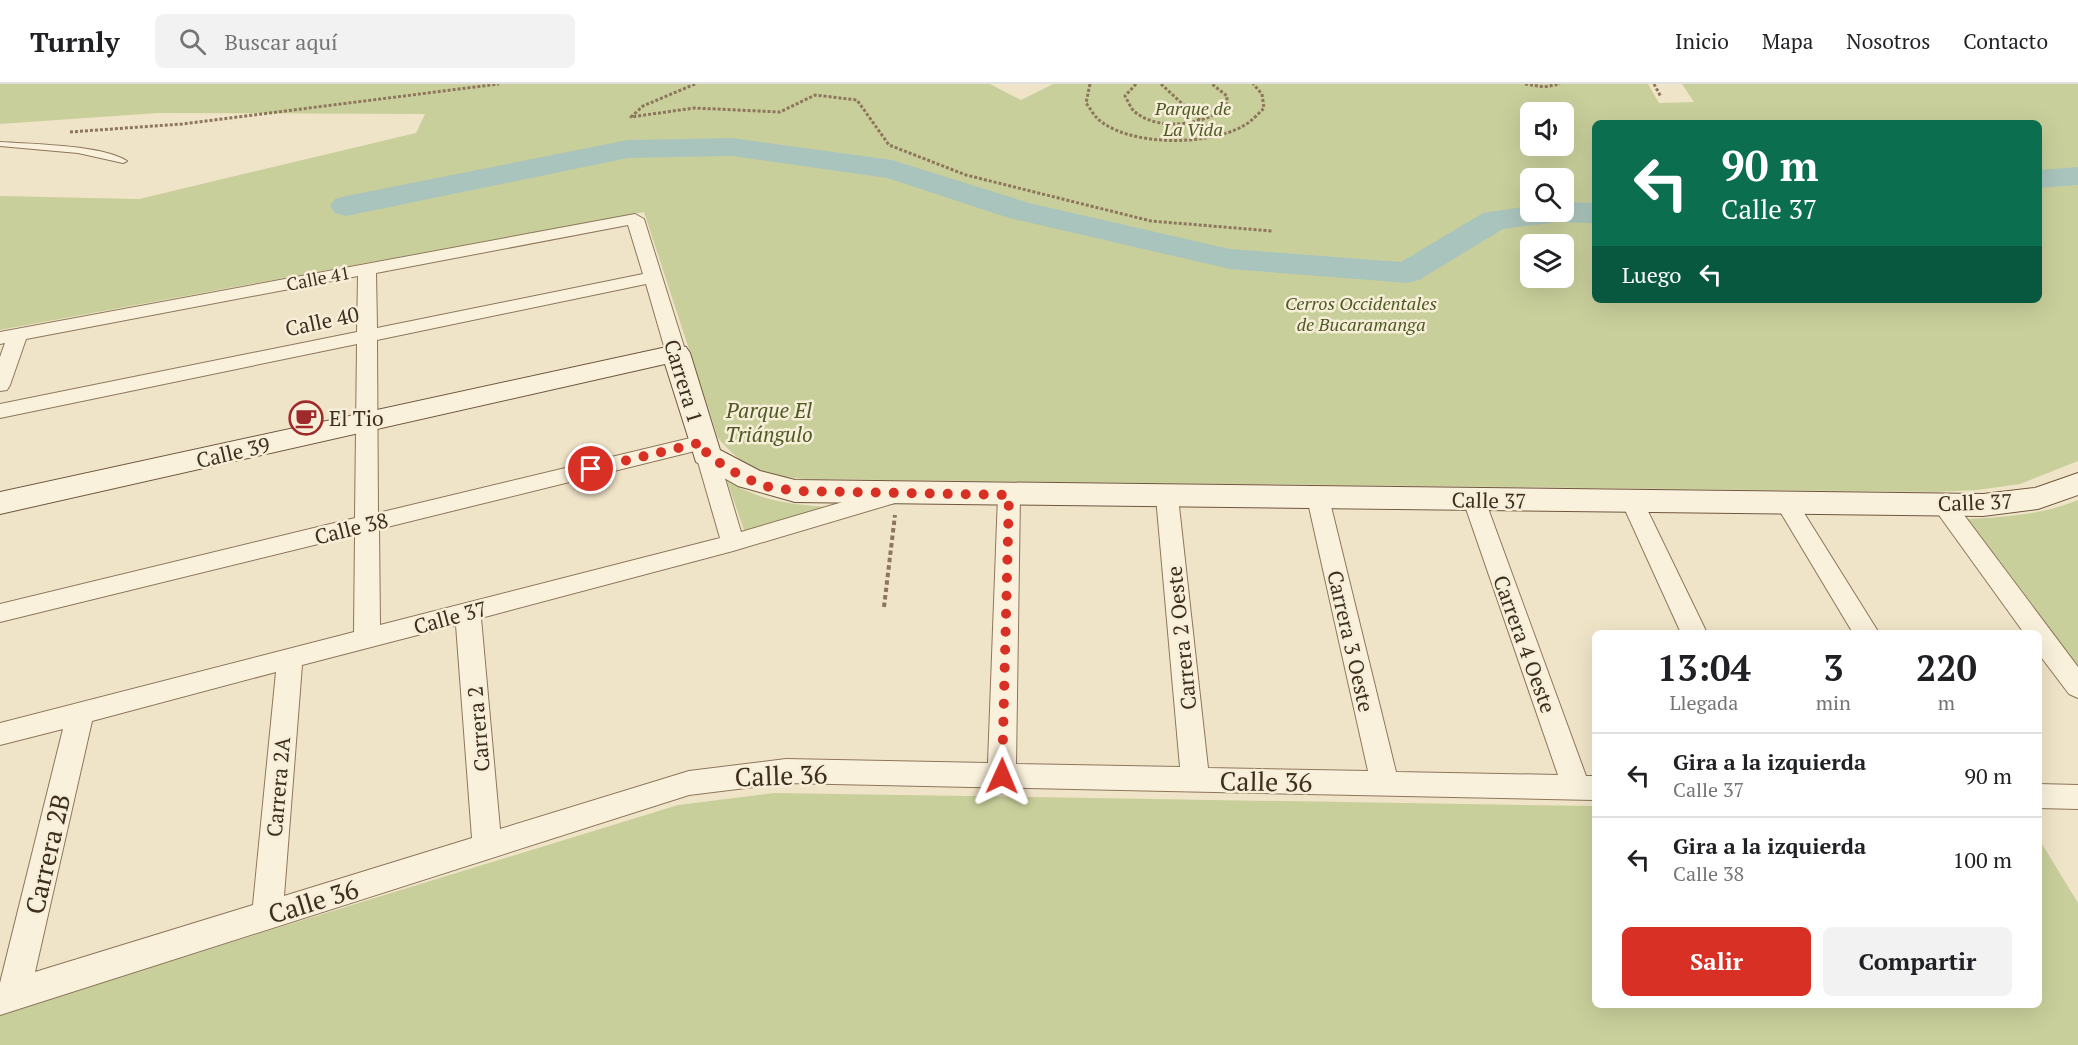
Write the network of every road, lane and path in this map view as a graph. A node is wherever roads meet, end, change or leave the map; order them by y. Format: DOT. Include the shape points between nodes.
graph roads {
  1 [pos="498,84"];
  2 [pos="695,84"];
  3 [pos="1090,84"];
  4 [pos="1136,84"];
  5 [pos="1161,84"];
  6 [pos="1212,84"];
  7 [pos="1253,84"];
  8 [pos="1526,84"];
  9 [pos="1560,84"];
  10 [pos="1654,84"];
  11 [pos="1660,97"];
  12 [pos="1202,122"];
  13 [pos="68,133"];
  14 [pos="1219,137"];
  15 [pos="0,144"];
  16 [pos="123,160"];
  17 [pos="635,219"];
  18 [pos="1272,231"];
  19 [pos="367,269"];
  20 [pos="653,277"];
  21 [pos="367,336"];
  22 [pos="9,337"];
  23 [pos="676,353"];
  24 [pos="0,385"];
  25 [pos="0,411"];
  26 [pos="367,422"];
  27 [pos="705,448"];
  28 [pos="2078,484"];
  29 [pos="897,494"];
  30 [pos="1009,495"];
  31 [pos="1167,497"];
  32 [pos="1318,498"];
  33 [pos="1474,500"];
  34 [pos="1632,501"];
  35 [pos="0,503"];
  36 [pos="1786,503"];
  37 [pos="1944,505"];
  38 [pos="367,524"];
  39 [pos="734,543"];
  40 [pos="884,607"];
  41 [pos="468,612"];
  42 [pos="0,613"];
  43 [pos="1693,630"];
  44 [pos="1864,630"];
  45 [pos="2036,630"];
  46 [pos="2042,638"];
  47 [pos="367,639"];
  48 [pos="290,658"];
  49 [pos="2078,687"];
  50 [pos="80,713"];
  51 [pos="0,734"];
  52 [pos="1002,776"];
  53 [pos="1195,780"];
  54 [pos="1385,783"];
  55 [pos="1585,787"];
  56 [pos="2042,796"];
  57 [pos="2078,797"];
  58 [pos="487,846"];
  59 [pos="267,915"];
  60 [pos="7,997"];
  1 -- 13 [label="path" via="182,124"];
  2 -- 18 [label="path" via="643,106 631,117 694,108 780,112 814,95 857,100 890,145 966,175 1151,221"];
  3 -- 14 [label="path" via="1085,93 1086,106 1098,119 1119,130 1179,141"];
  4 -- 12 [label="path" via="1125,96 1133,111 1159,122"];
  5 -- 12 [label="path"];
  6 -- 12 [label="path" via="1224,91 1228,107 1222,114"];
  7 -- 14 [label="path" via="1262,94 1264,108 1256,121"];
  8 -- 9 [label="path"];
  10 -- 11 [label="path"];
  12 -- 14 [label="path"];
  15 -- 16 [label="lane" via="66,148"];
  17 -- 19 [label="street, Calle 41"];
  17 -- 20 [label="street, Carrera 1"];
  19 -- 21 [label="street"];
  19 -- 22 [label="street, Calle 41"];
  20 -- 21 [label="street, Calle 40"];
  20 -- 23 [label="street, Carrera 1"];
  21 -- 25 [label="street, Calle 40"];
  21 -- 26 [label="street"];
  22 -- 24 [label="street"];
  23 -- 26 [label="street, Calle 39"];
  23 -- 27 [label="street, Carrera 1"];
  26 -- 35 [label="street, Calle 39"];
  26 -- 38 [label="street"];
  27 -- 29 [label="street, Calle 37" via="741,476 764,486 795,491"];
  27 -- 38 [label="street, Calle 38"];
  27 -- 39 [label="street, Carrera 1"];
  28 -- 37 [label="street, Calle 37" via="2010,503"];
  29 -- 30 [label="street, Calle 37"];
  29 -- 39 [label="street, Calle 37"];
  29 -- 40 [label="path"];
  30 -- 31 [label="street, Calle 37"];
  30 -- 52 [label="street"];
  31 -- 32 [label="street, Calle 37"];
  31 -- 53 [label="street, Carrera 2 Oeste"];
  32 -- 33 [label="street, Calle 37"];
  32 -- 54 [label="street, Carrera 3 Oeste"];
  33 -- 34 [label="street, Calle 37"];
  33 -- 55 [label="street, Carrera 4 Oeste"];
  34 -- 36 [label="street, Calle 37"];
  34 -- 43 [label="street"];
  36 -- 37 [label="street, Calle 37"];
  36 -- 44 [label="street"];
  37 -- 45 [label="street"];
  38 -- 42 [label="street, Calle 38"];
  38 -- 47 [label="street"];
  39 -- 41 [label="street, Calle 37"];
  41 -- 47 [label="street, Calle 37"];
  41 -- 58 [label="street, Carrera 2"];
  46 -- 49 [label="street"];
  47 -- 48 [label="street, Calle 37"];
  48 -- 50 [label="street, Calle 37"];
  48 -- 59 [label="street, Carrera 2A"];
  50 -- 51 [label="street, Calle 37"];
  50 -- 60 [label="street, Carrera 2B"];
  52 -- 53 [label="street, Calle 36"];
  52 -- 58 [label="street, Calle 36" via="786,771 730,776 689,783"];
  53 -- 54 [label="street, Calle 36"];
  54 -- 55 [label="street, Calle 36"];
  56 -- 57 [label="street"];
  58 -- 59 [label="street, Calle 36"];
  59 -- 60 [label="street, Calle 36"];
}
